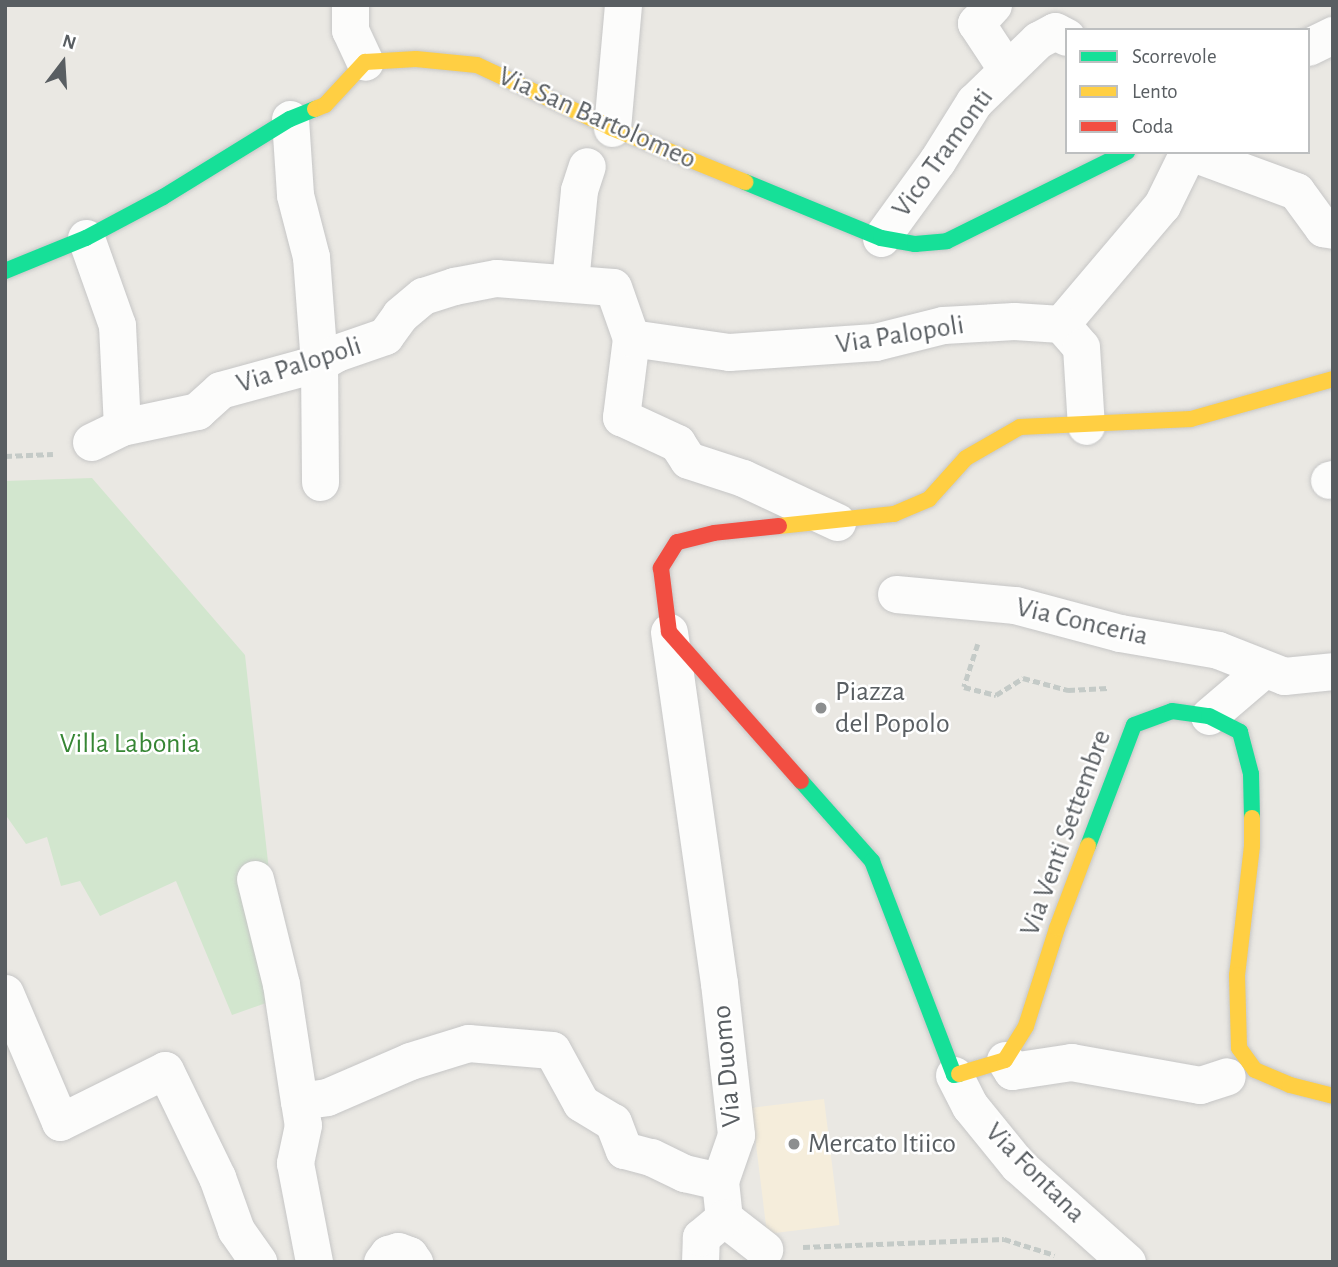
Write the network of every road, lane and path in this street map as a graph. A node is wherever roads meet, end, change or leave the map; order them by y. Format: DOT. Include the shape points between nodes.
graph roads {
  1 [pos="350,5"];
  2 [pos="623,5"];
  3 [pos="993,5"];
  4 [pos="1333,35"];
  5 [pos="1065,36"];
  6 [pos="1310,46"];
  7 [pos="365,62"];
  8 [pos="1007,70"];
  9 [pos="290,119"];
  10 [pos="612,128"];
  11 [pos="1123,154"];
  12 [pos="1188,154"];
  13 [pos="1194,154"];
  14 [pos="587,166"];
  15 [pos="1333,230"];
  16 [pos="881,237"];
  17 [pos="86,238"];
  18 [pos="5,271"];
  19 [pos="570,282"];
  20 [pos="1061,324"];
  21 [pos="631,338"];
  22 [pos="318,363"];
  23 [pos="1333,379"];
  24 [pos="1086,426"];
  25 [pos="320,482"];
  26 [pos="837,522"];
  27 [pos="896,594"];
  28 [pos="991,603"];
  29 [pos="669,632"];
  30 [pos="1264,669"];
  31 [pos="1333,671"];
  32 [pos="1108,688"];
  33 [pos="1209,716"];
  34 [pos="255,879"];
  35 [pos="6,993"];
  36 [pos="1005,1060"];
  37 [pos="954,1075"];
  38 [pos="1227,1076"];
  39 [pos="1333,1096"];
  40 [pos="299,1101"];
  41 [pos="720,1181"];
  42 [pos="724,1218"];
  43 [pos="236,1230"];
  44 [pos="764,1249"];
  45 [pos="1066,1258"];
  46 [pos="258,1262"];
  47 [pos="313,1262"];
  48 [pos="382,1262"];
  49 [pos="414,1262"];
  50 [pos="700,1262"];
  51 [pos="1127,1262"];
  1 -- 7 [label="street" via="350,30"];
  2 -- 10 [label="street"];
  3 -- 8 [label="street, Vico Tramonti" via="976,23"];
  4 -- 6 [label="street"];
  5 -- 8 [label="street, Vico Tramonti" via="1055,30 1038,40"];
  7 -- 9 [label="main road" via="325,105"];
  7 -- 10 [label="main road, Via San Bartolomeo" via="416,59 477,65"];
  8 -- 16 [label="street, Vico Tramonti" via="974,102"];
  9 -- 17 [label="main road"];
  9 -- 22 [label="street" via="295,195 311,257"];
  10 -- 16 [label="main road, Via San Bartolomeo"];
  11 -- 16 [label="main road, Via San Bartolomeo" via="947,241 915,244"];
  12 -- 20 [label="street" via="1162,205"];
  13 -- 15 [label="street" via="1296,191 1323,228"];
  14 -- 19 [label="street" via="579,190"];
  17 -- 18 [label="main road"];
  17 -- 22 [label="street, Via Palopoli" via="117,325 106,435 197,411 220,390"];
  19 -- 21 [label="street, Via Palopoli" via="613,287"];
  19 -- 22 [label="street, Via Palopoli" via="496,278 454,286 423,296 400,315 386,336"];
  20 -- 21 [label="street, Via Palopoli" via="943,325 875,342 729,352"];
  20 -- 24 [label="street" via="1081,346"];
  21 -- 26 [label="street, Via Palopoli" via="621,417 677,443 688,460 743,478"];
  22 -- 25 [label="street"];
  23 -- 24 [label="main road" via="1191,419"];
  24 -- 26 [label="main road" via="1020,427 967,458 929,499 894,514"];
  26 -- 29 [label="main road" via="714,533 677,542 661,568"];
  27 -- 28 [label="street, Via Conceria"];
  28 -- 30 [label="street, Via Conceria" via="1218,650"];
  28 -- 32 [label="path" via="964,687 996,695 1023,678 1068,690"];
  29 -- 37 [label="main road" via="872,861"];
  29 -- 41 [label="street, Via Duomo" via="736,1135"];
  30 -- 31 [label="street, Via Conceria" via="1284,676"];
  30 -- 33 [label="street"];
  33 -- 36 [label="main road, Via Venti Settembre" via="1172,711 1134,725 1056,928 1027,1026"];
  33 -- 39 [label="main road, Via Venti Settembre" via="1240,732 1251,774 1252,846 1237,975 1239,1048 1255,1070"];
  34 -- 40 [label="street" via="281,984"];
  35 -- 43 [label="street" via="60,1122 165,1070 217,1177"];
  36 -- 37 [label="main road"];
  36 -- 38 [label="street" via="1012,1071 1071,1062 1200,1085"];
  37 -- 51 [label="street, Via Fontana" via="970,1106 1018,1165"];
  40 -- 41 [label="street" via="327,1097 410,1061 468,1043 552,1050 581,1102 613,1122 624,1150"];
  40 -- 47 [label="street" via="303,1125 295,1163"];
  41 -- 42 [label="street, Via Duomo"];
  42 -- 44 [label="street"];
  42 -- 50 [label="street" via="701,1237"];
  43 -- 46 [label="street"];
  43 -- 47 [label="street"];
  44 -- 45 [label="path" via="1004,1240"];
  48 -- 49 [label="street" via="398,1251"];
}
